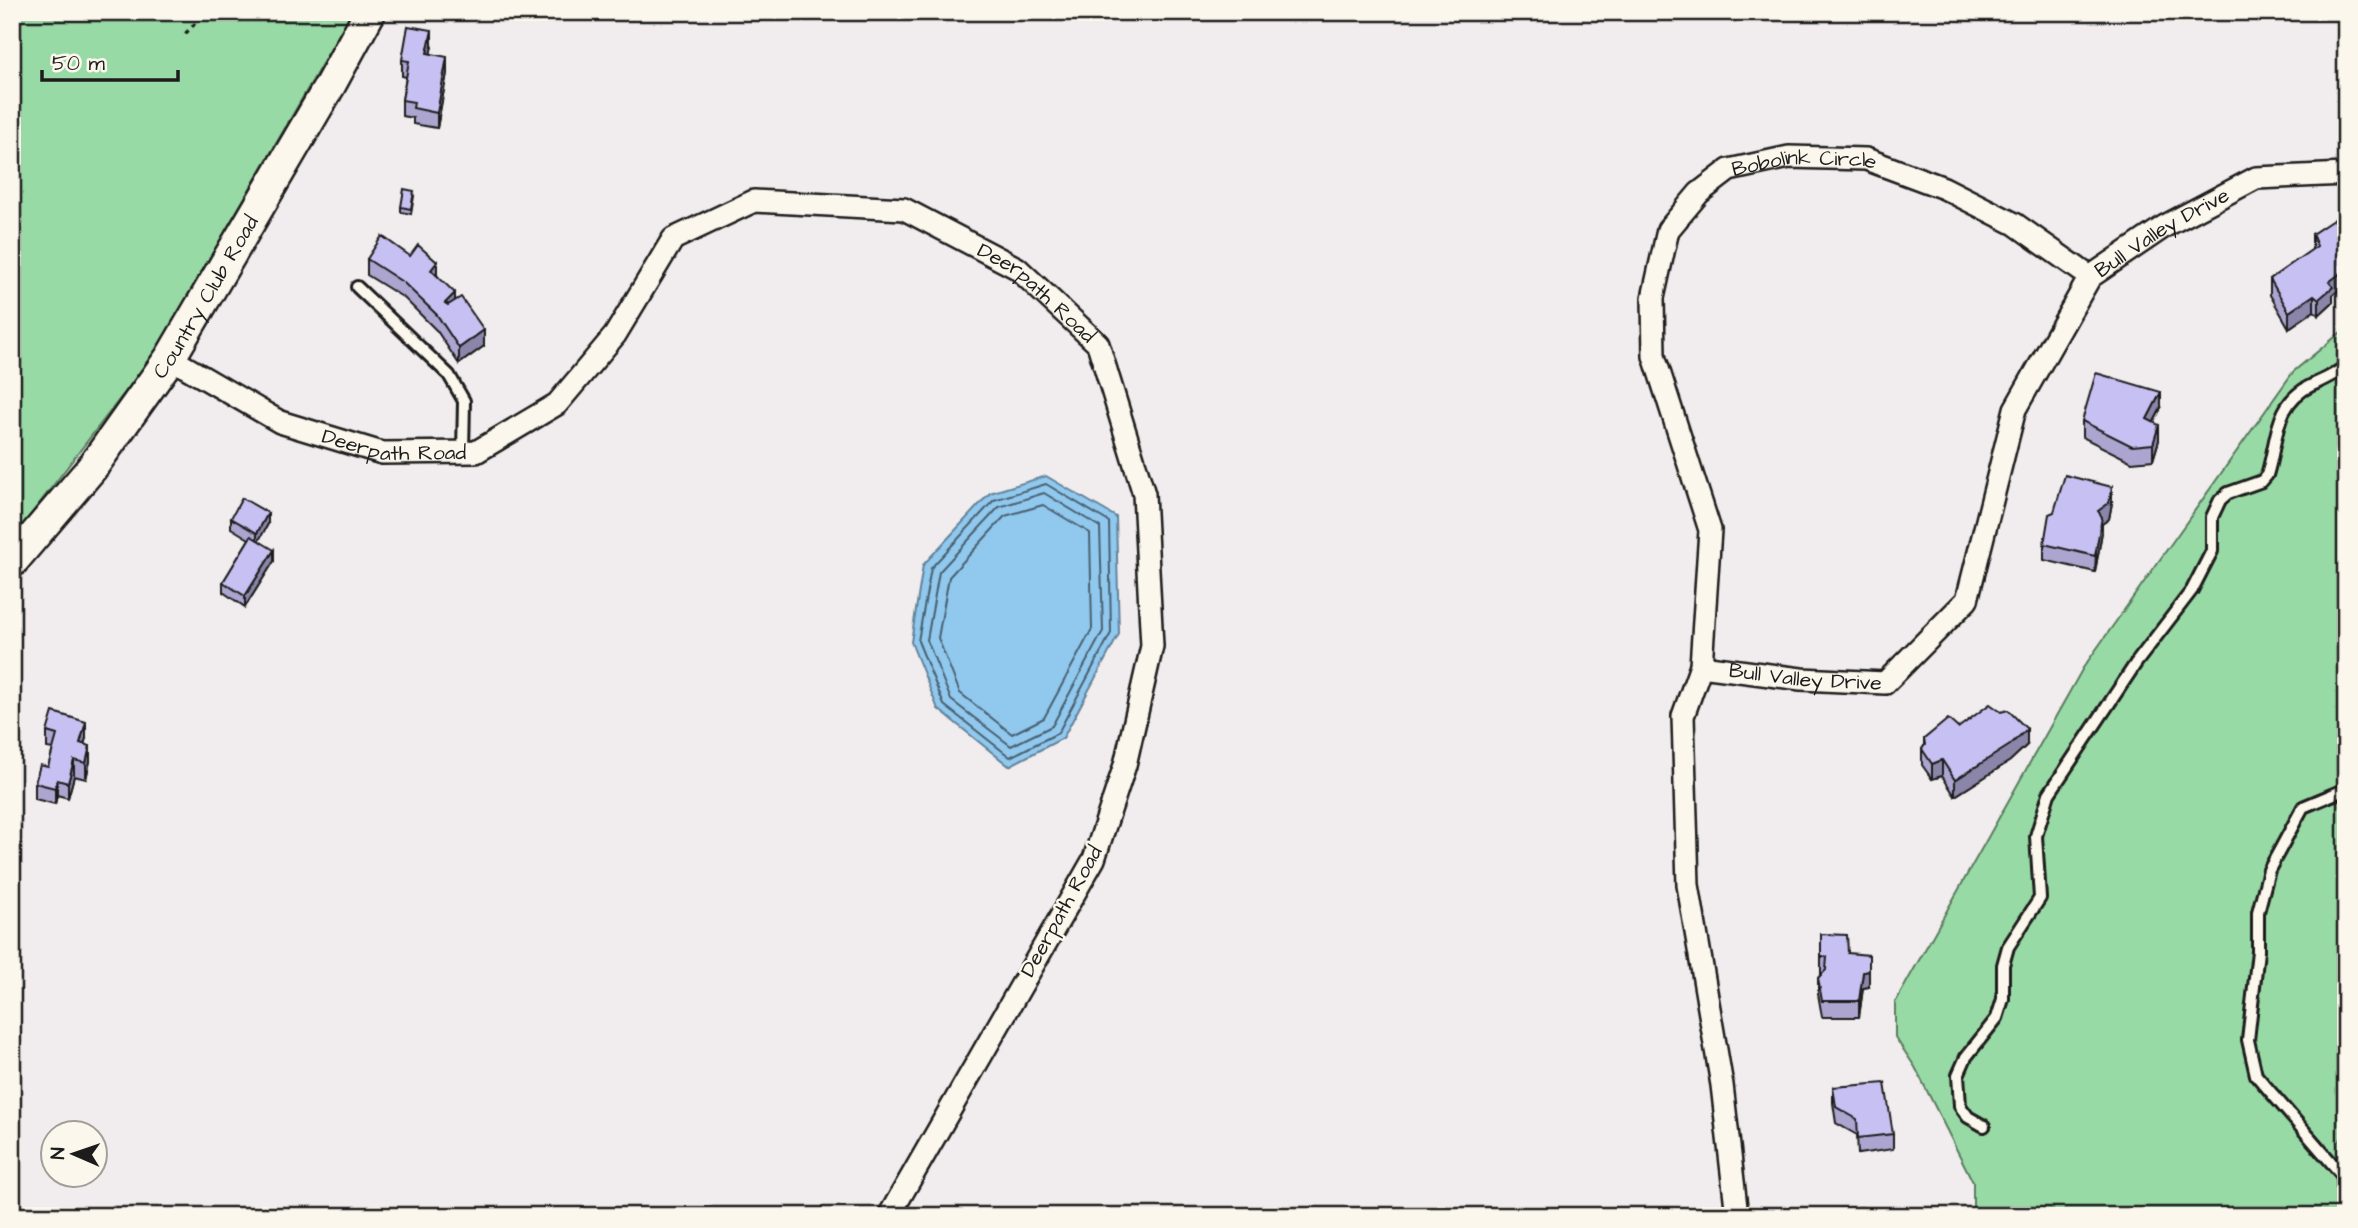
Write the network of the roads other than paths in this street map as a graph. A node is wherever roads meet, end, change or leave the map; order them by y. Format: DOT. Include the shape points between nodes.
graph roads {
  1 [pos="370,12"];
  2 [pos="2346,174"];
  3 [pos="2090,277"];
  4 [pos="357,287"];
  5 [pos="170,358"];
  6 [pos="2346,366"];
  7 [pos="463,452"];
  8 [pos="12,562"];
  9 [pos="1700,666"];
  10 [pos="2346,789"];
  11 [pos="1984,1126"];
  12 [pos="889,1216"];
  13 [pos="1737,1216"];
  14 [pos="2345,1216"];
  1 -- 5 [label="street, Country Club Road"];
  2 -- 3 [label="street, Bull Valley Drive" via="2256,178 2165,226"];
  3 -- 9 [label="street, Bull Valley Drive" via="2015,409 1967,600 1885,683 1801,679"];
  3 -- 9 [label="street, Bobolink Circle" via="2015,224 1944,188 1866,159 1790,157 1729,170 1699,193 1668,230 1653,298 1654,356 1710,530"];
  4 -- 7 [label="lane" via="449,375 464,401"];
  5 -- 7 [label="street, Deerpath Road" via="279,422 383,453"];
  5 -- 8 [label="street, Country Club Road" via="91,469"];
  6 -- 11 [label="lane" via="2306,389 2282,411 2262,481 2220,500 2212,517 2212,551 2192,590 2136,663 2049,794 2036,836 2040,898 2008,947 1997,1018 1966,1057 1958,1075 1960,1106"];
  7 -- 12 [label="street, Deerpath Road" via="476,452 557,404 615,335 673,239 754,201 904,209 1017,268 1098,344 1144,494 1152,646 1125,765 1094,859"];
  9 -- 13 [label="street, Bull Valley Drive" via="1683,716 1688,884 1722,1085"];
  10 -- 14 [label="lane" via="2303,807 2269,870 2258,912 2248,1040 2256,1075 2343,1176"];
}
